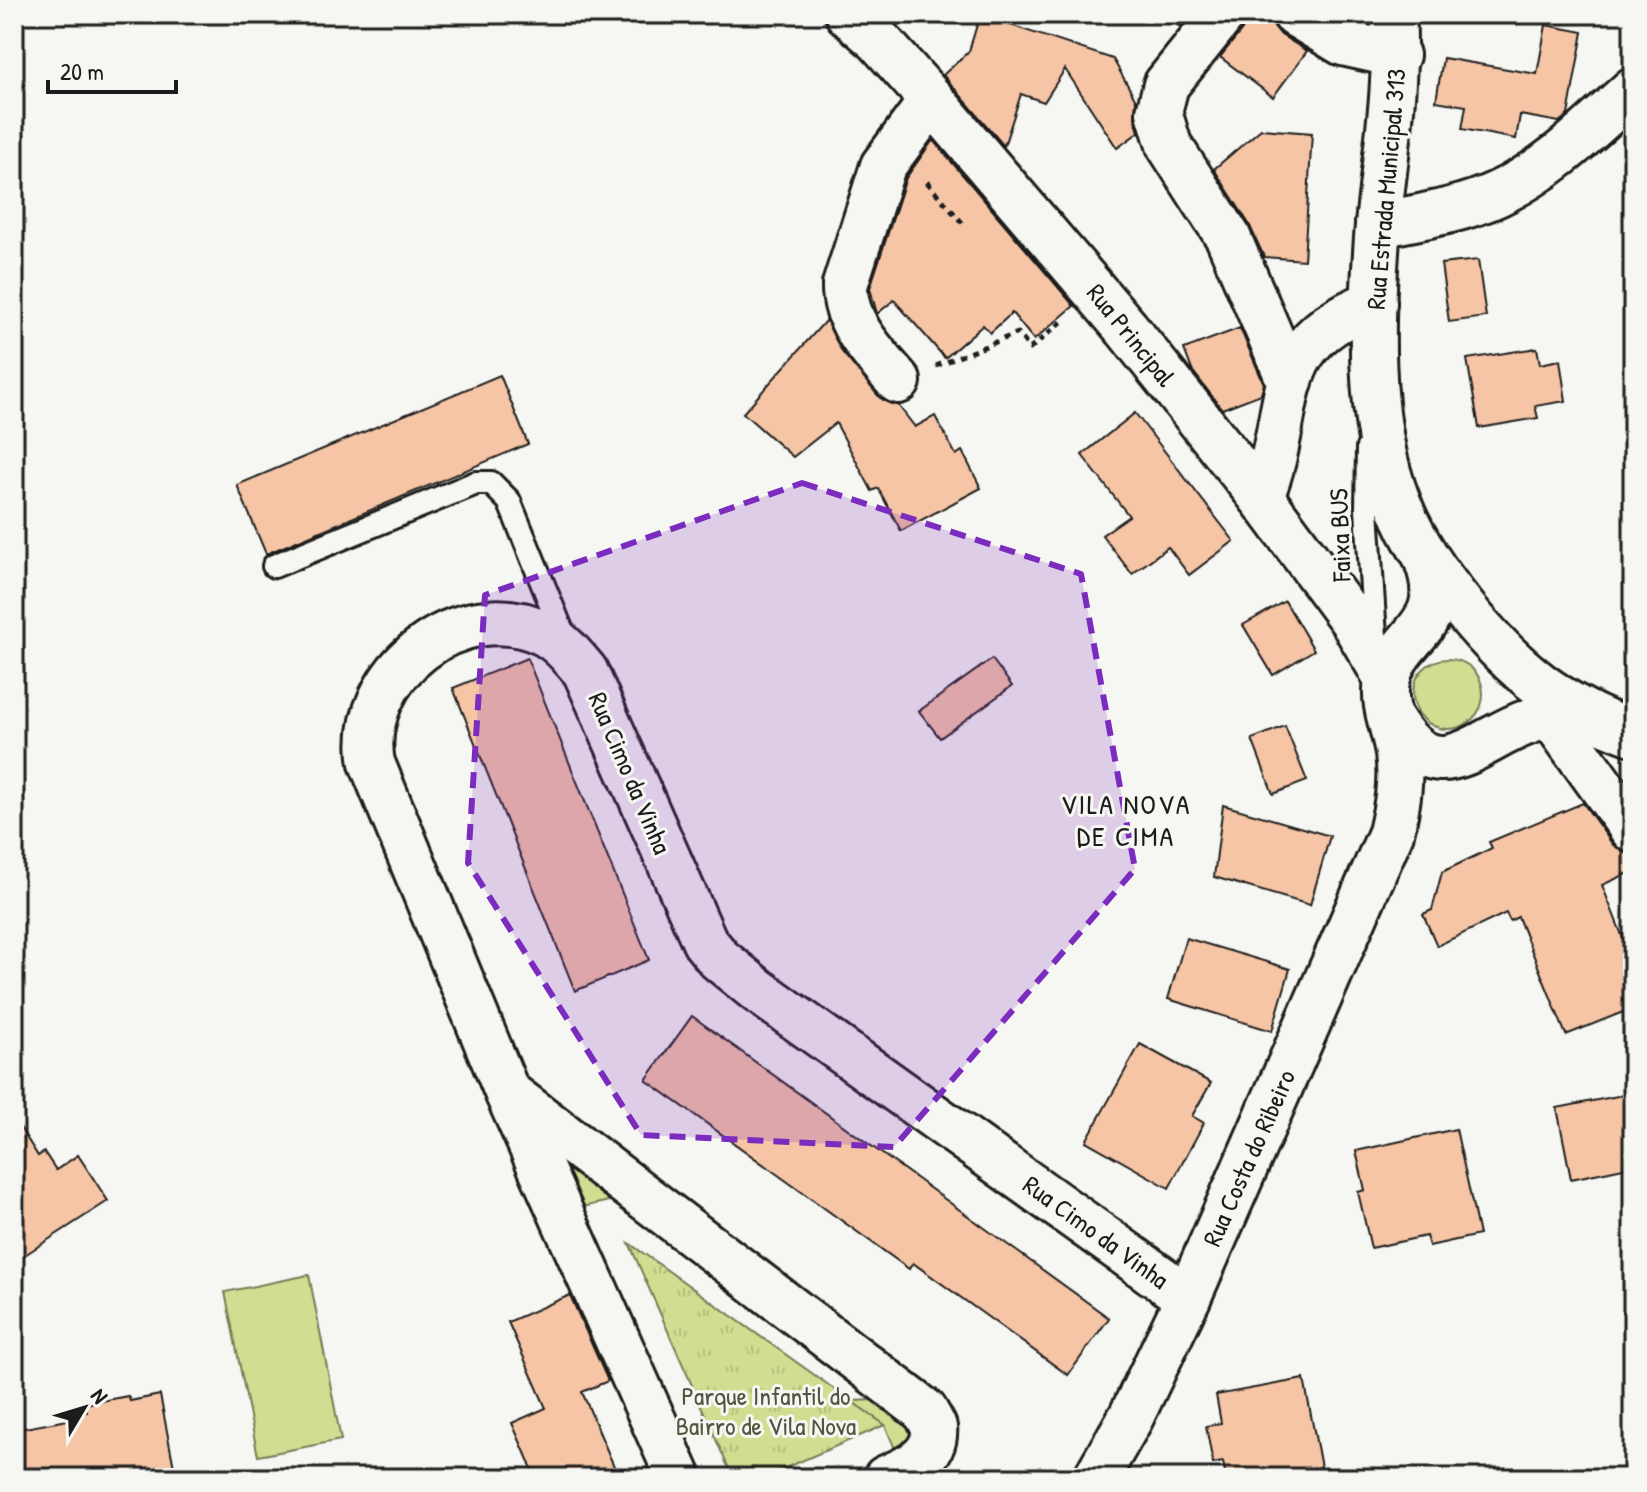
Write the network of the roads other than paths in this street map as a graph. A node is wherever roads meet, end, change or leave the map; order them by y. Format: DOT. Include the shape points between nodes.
graph roads {
  1 [pos="848,14"];
  2 [pos="1223,14"];
  3 [pos="1295,14"];
  4 [pos="1395,34"];
  5 [pos="1633,90"];
  6 [pos="932,100"];
  7 [pos="1378,225"];
  8 [pos="1374,303"];
  9 [pos="898,381"];
  10 [pos="1290,382"];
  11 [pos="1376,387"];
  12 [pos="1261,497"];
  13 [pos="1427,561"];
  14 [pos="274,566"];
  15 [pos="1477,625"];
  16 [pos="572,657"];
  17 [pos="1508,660"];
  18 [pos="1396,681"];
  19 [pos="1570,716"];
  20 [pos="1633,733"];
  21 [pos="1475,748"];
  22 [pos="1633,830"];
  23 [pos="1391,833"];
  24 [pos="507,1092"];
  25 [pos="1188,1298"];
  26 [pos="679,1478"];
  27 [pos="886,1478"];
  28 [pos="1096,1478"];
  1 -- 6 [label="street, Rua Principal"];
  2 -- 10 [label="street" via="1166,85 1159,112 1169,145 1228,237"];
  3 -- 4 [label="street" via="1343,43"];
  4 -- 7 [label="street, Rua Estrada Municipal 313"];
  5 -- 7 [label="street" via="1553,161 1497,194 1440,213"];
  6 -- 9 [label="street" via="883,166 858,236 844,299 867,346"];
  6 -- 12 [label="street, Rua Principal" via="1097,292"];
  7 -- 8 [label="street, Rua Estrada Municipal 313"];
  8 -- 10 [label="street" via="1337,319 1312,338"];
  8 -- 11 [label="street, Rua Estrada Municipal 313"];
  10 -- 12 [label="street" via="1275,463"];
  11 -- 13 [label="street, Rua Estrada Municipal 313" via="1391,482"];
  11 -- 18 [label="lane, Faixa BUS" via="1366,471 1371,610"];
  12 -- 18 [label="street, Rua Principal"];
  13 -- 15 [label="street, Rua Estrada Municipal 313"];
  13 -- 18 [label="street" via="1434,596"];
  14 -- 16 [label="lane" via="476,483 491,483 509,501"];
  15 -- 17 [label="street, Rua Estrada Municipal 313"];
  15 -- 18 [label="street" via="1440,627"];
  16 -- 24 [label="street, Rua Cimo da Vinha" via="546,634 530,628 499,624 466,629 426,646 398,669 379,697 369,726 378,780"];
  16 -- 25 [label="street, Rua Cimo da Vinha" via="596,690 692,917 719,959"];
  17 -- 19 [label="street, Rua Estrada Municipal 313"];
  17 -- 21 [label="street" via="1516,697 1506,725"];
  18 -- 21 [label="street" via="1402,737 1437,757"];
  18 -- 23 [label="street" via="1400,769"];
  19 -- 20 [label="street, Rua Estrada Municipal 313"];
  19 -- 21 [label="street" via="1525,723"];
  19 -- 22 [label="street"];
  21 -- 23 [label="street" via="1419,796"];
  23 -- 25 [label="street, Rua Costa do Ribeiro"];
  24 -- 26 [label="street, Rua Cimo da Vinha"];
  24 -- 27 [label="street" via="925,1411 934,1427 930,1449 913,1466"];
  25 -- 28 [label="street, Rua Costa do Ribeiro"];
}
